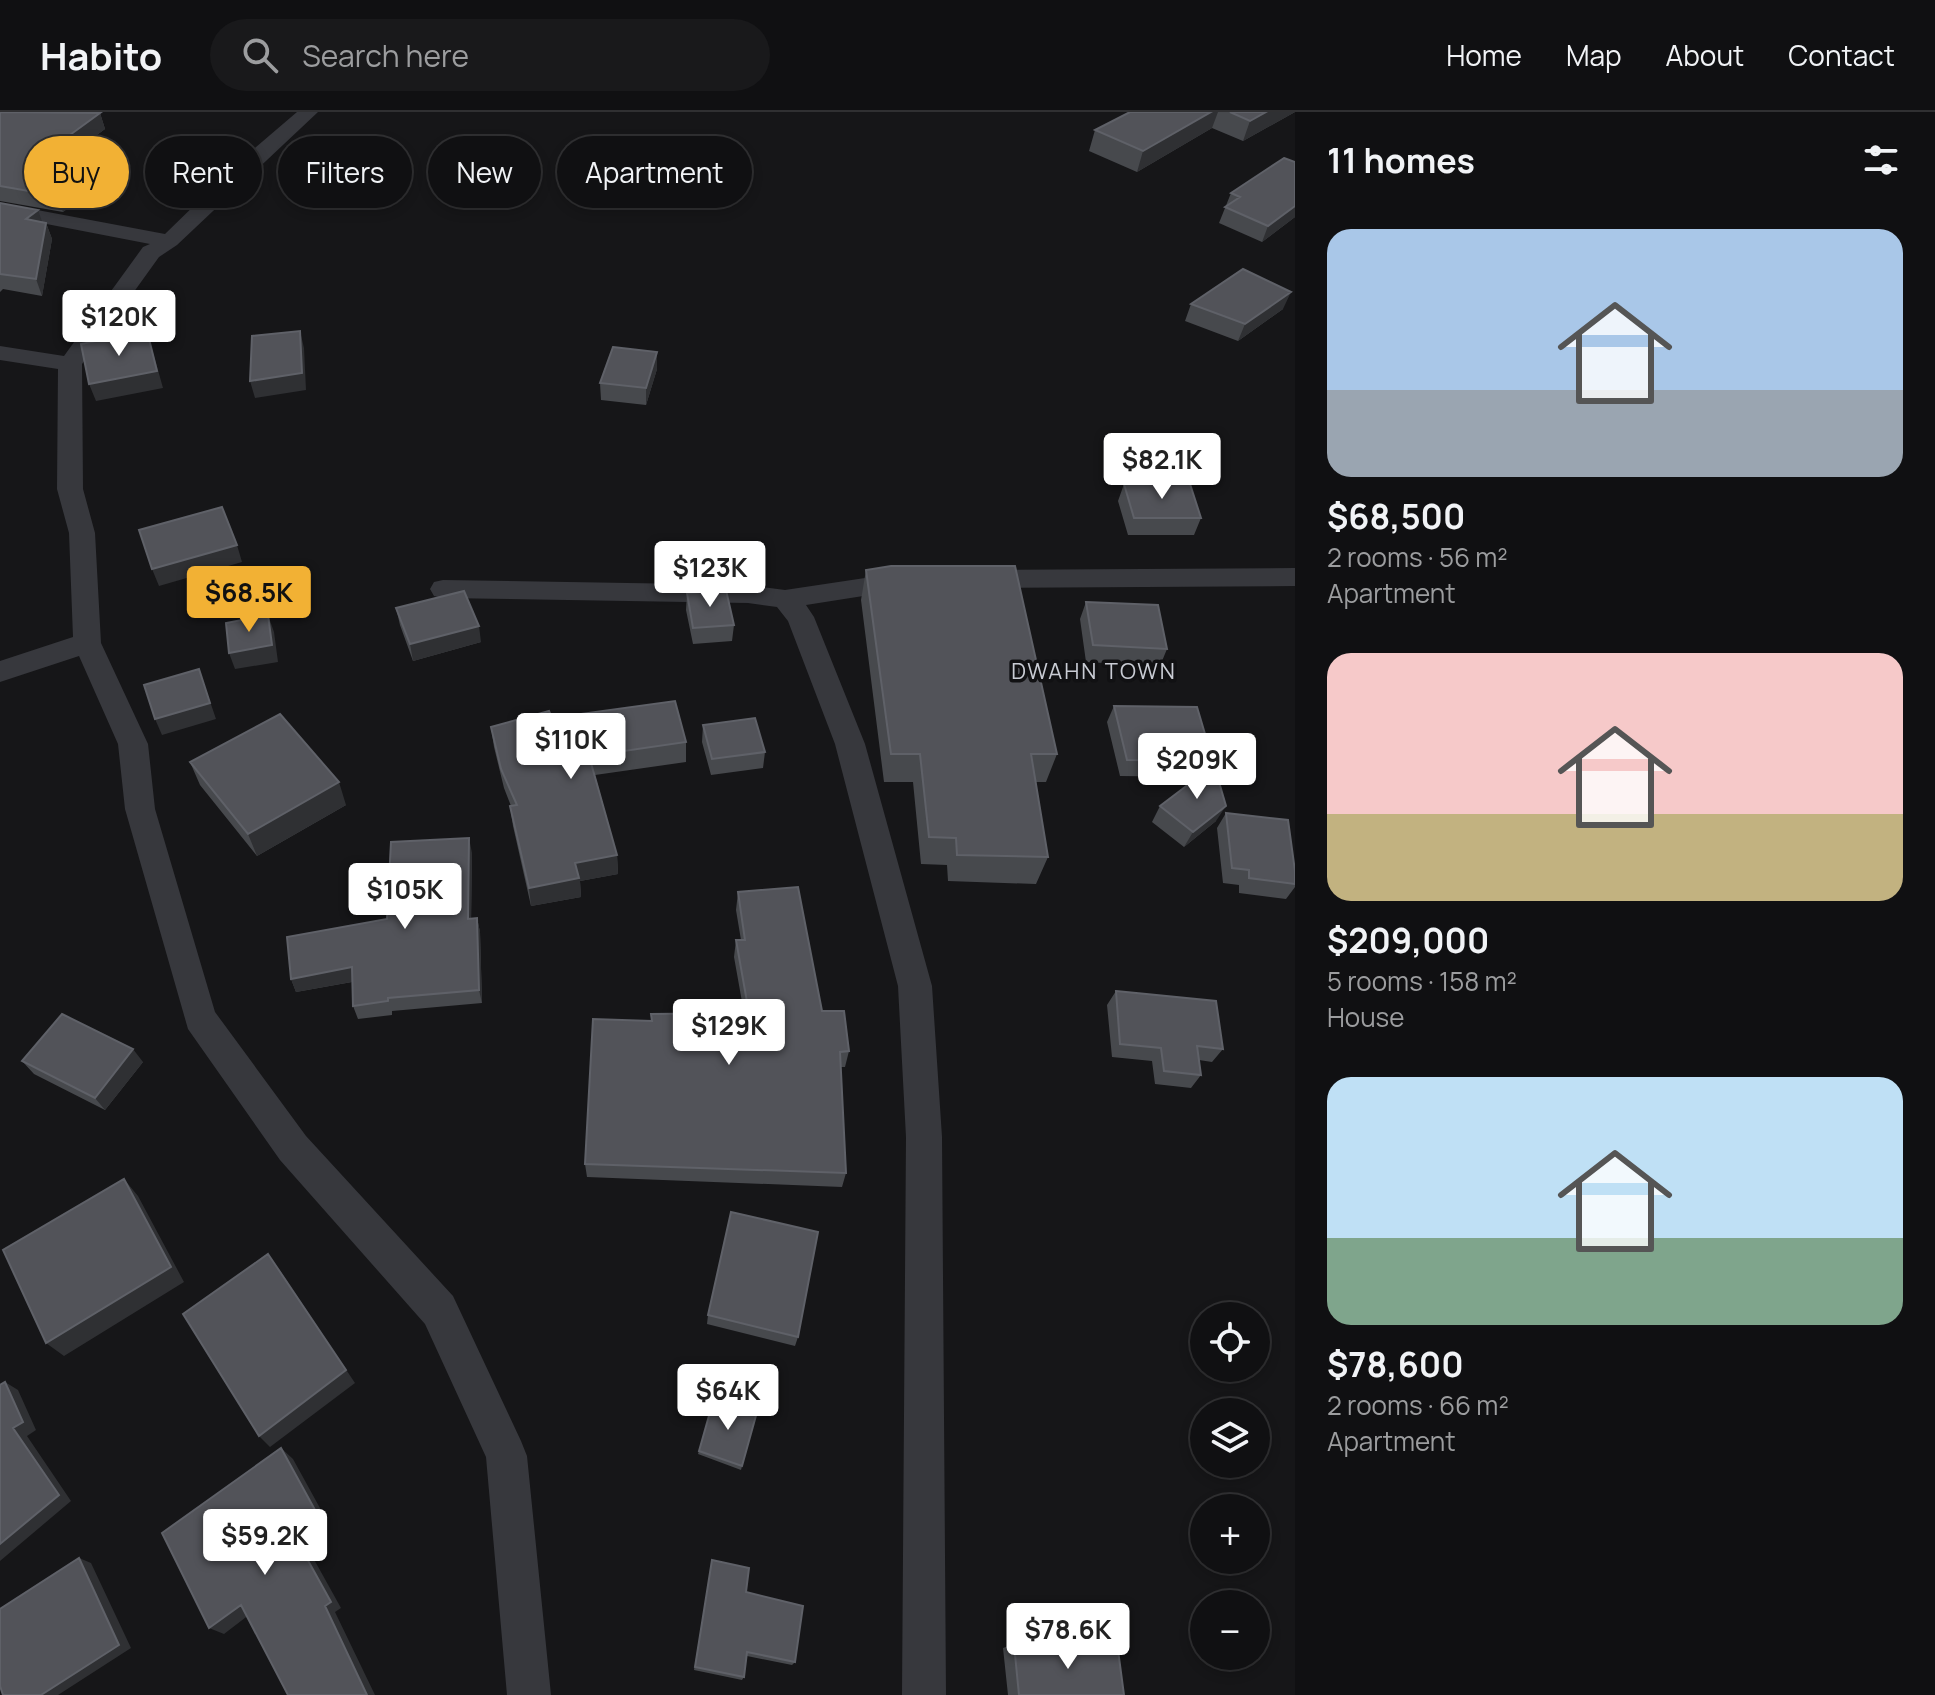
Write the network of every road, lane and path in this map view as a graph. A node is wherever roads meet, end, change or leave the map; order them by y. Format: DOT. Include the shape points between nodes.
graph roads {
  1 [pos="308,112"];
  2 [pos="0,209"];
  3 [pos="170,241"];
  4 [pos="0,353"];
  5 [pos="70,364"];
  6 [pos="1295,577"];
  7 [pos="443,589"];
  8 [pos="785,599"];
  9 [pos="87,643"];
  10 [pos="0,672"];
  11 [pos="529,1695"];
  12 [pos="924,1695"];
  1 -- 3 [label="street"];
  2 -- 3 [label="street"];
  3 -- 5 [label="street" via="151,252"];
  4 -- 5 [label="street"];
  5 -- 9 [label="street" via="70,489 82,533"];
  6 -- 8 [label="street" via="943,579"];
  7 -- 8 [label="street" via="585,589"];
  8 -- 12 [label="street" via="800,617 850,744 915,986 924,1137"];
  9 -- 10 [label="street"];
  9 -- 11 [label="street" via="133,744 140,809 200,1018 293,1148 439,1310 506,1456"];
}
